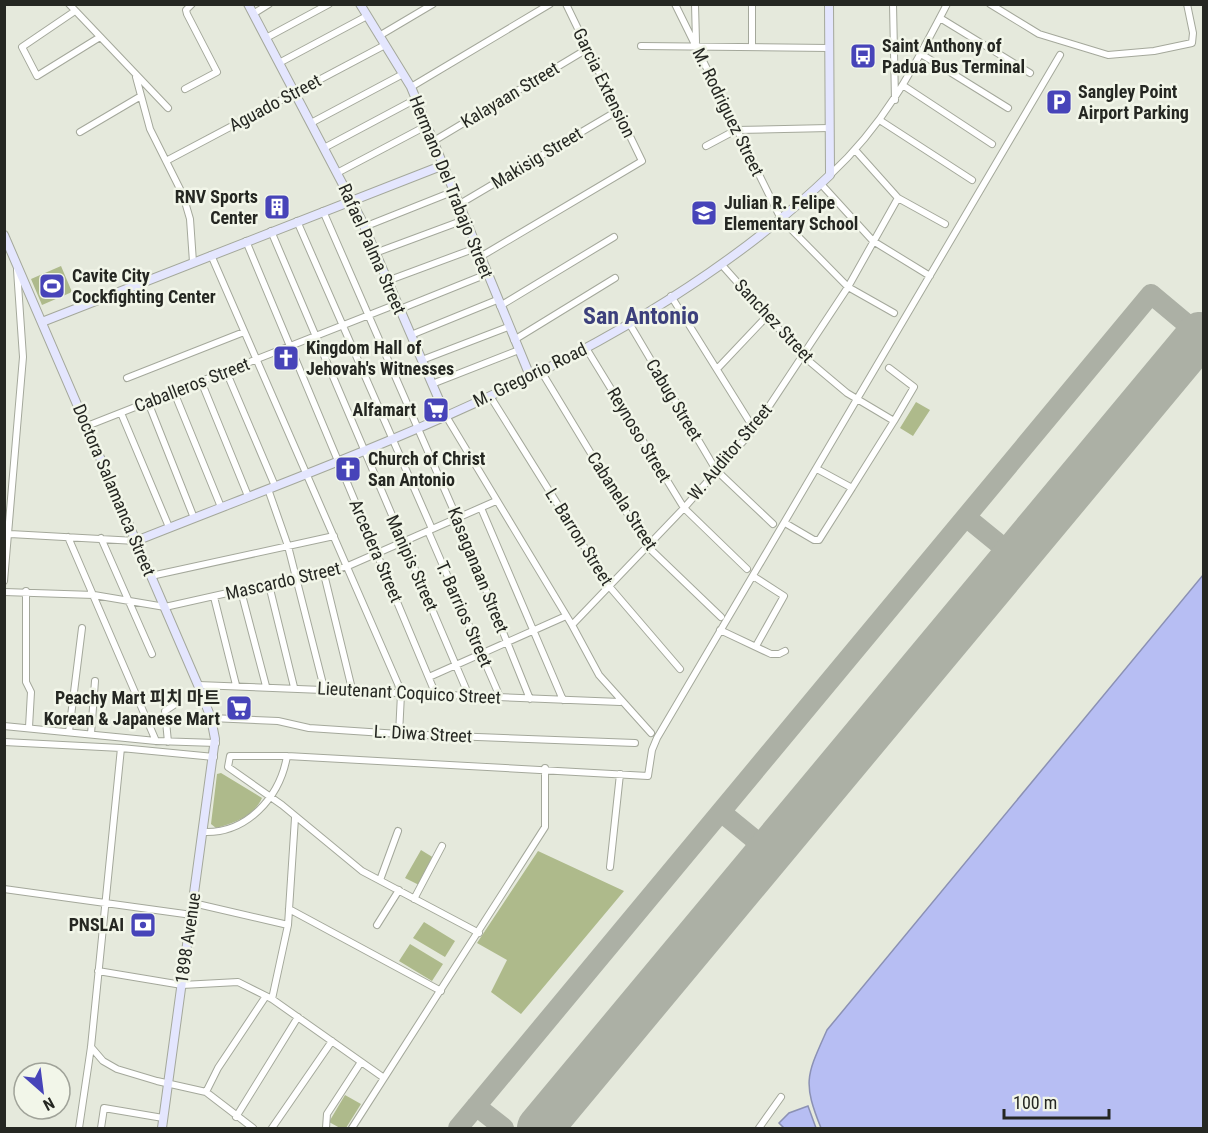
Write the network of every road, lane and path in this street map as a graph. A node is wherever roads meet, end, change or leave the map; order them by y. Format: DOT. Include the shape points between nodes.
graph roads {
  1 [pos="69,4"];
  2 [pos="192,4"];
  3 [pos="248,4"];
  4 [pos="269,4"];
  5 [pos="328,4"];
  6 [pos="360,4"];
  7 [pos="433,4"];
  8 [pos="550,4"];
  9 [pos="566,4"];
  10 [pos="675,4"];
  11 [pos="695,4"];
  12 [pos="752,4"];
  13 [pos="829,4"];
  14 [pos="893,4"];
  15 [pos="948,4"];
  16 [pos="990,4"];
  17 [pos="1187,4"];
  18 [pos="75,11"];
  19 [pos="253,14"];
  20 [pos="367,16"];
  21 [pos="940,18"];
  22 [pos="379,36"];
  23 [pos="100,37"];
  24 [pos="266,38"];
  25 [pos="385,45"];
  26 [pos="752,45"];
  27 [pos="641,46"];
  28 [pos="696,46"];
  29 [pos="829,48"];
  30 [pos="587,49"];
  31 [pos="921,54"];
  32 [pos="1060,55"];
  33 [pos="279,63"];
  34 [pos="1030,73"];
  35 [pos="403,74"];
  36 [pos="136,77"];
  37 [pos="904,86"];
  38 [pos="411,87"];
  39 [pos="185,89"];
  40 [pos="295,93"];
  41 [pos="141,96"];
  42 [pos="416,99"];
  43 [pos="895,100"];
  44 [pos="168,108"];
  45 [pos="1008,108"];
  46 [pos="617,111"];
  47 [pos="881,121"];
  48 [pos="311,123"];
  49 [pos="426,126"];
  50 [pos="830,129"];
  51 [pos="736,130"];
  52 [pos="80,132"];
  53 [pos="432,142"];
  54 [pos="992,144"];
  55 [pos="706,146"];
  56 [pos="324,148"];
  57 [pos="856,151"];
  58 [pos="166,161"];
  59 [pos="441,166"];
  60 [pos="337,173"];
  61 [pos="830,175"];
  62 [pos="972,180"];
  63 [pos="821,184"];
  64 [pos="452,192"];
  65 [pos="898,198"];
  66 [pos="351,199"];
  67 [pos="458,205"];
  68 [pos="323,211"];
  69 [pos="781,219"];
  70 [pos="464,220"];
  71 [pos="297,221"];
  72 [pos="945,224"];
  73 [pos="364,227"];
  74 [pos="271,231"];
  75 [pos="4,235"];
  76 [pos="614,237"];
  77 [pos="246,241"];
  78 [pos="873,241"];
  79 [pos="375,253"];
  80 [pos="478,253"];
  81 [pos="211,255"];
  82 [pos="17,262"];
  83 [pos="193,262"];
  84 [pos="721,264"];
  85 [pos="487,274"];
  86 [pos="930,276"];
  87 [pos="615,278"];
  88 [pos="387,281"];
  89 [pos="848,287"];
  90 [pos="671,296"];
  91 [pos="499,303"];
  92 [pos="399,307"];
  93 [pos="894,313"];
  94 [pos="768,314"];
  95 [pos="369,315"];
  96 [pos="42,322"];
  97 [pos="629,323"];
  98 [pos="343,325"];
  99 [pos="508,327"];
  100 [pos="244,332"];
  101 [pos="411,335"];
  102 [pos="315,336"];
  103 [pos="514,340"];
  104 [pos="290,346"];
  105 [pos="586,348"];
  106 [pos="519,350"];
  107 [pos="803,356"];
  108 [pos="256,359"];
  109 [pos="422,360"];
  110 [pos="889,368"];
  111 [pos="717,369"];
  112 [pos="226,371"];
  113 [pos="541,371"];
  114 [pos="530,376"];
  115 [pos="127,378"];
  116 [pos="201,381"];
  117 [pos="432,384"];
  118 [pos="174,392"];
  119 [pos="490,396"];
  120 [pos="858,398"];
  121 [pos="148,402"];
  122 [pos="121,413"];
  123 [pos="446,416"];
  124 [pos="894,421"];
  125 [pos="87,426"];
  126 [pos="418,428"];
  127 [pos="754,429"];
  128 [pos="391,439"];
  129 [pos="364,450"];
  130 [pos="338,461"];
  131 [pos="817,469"];
  132 [pos="716,470"];
  133 [pos="307,473"];
  134 [pos="271,487"];
  135 [pos="852,488"];
  136 [pos="248,496"];
  137 [pos="496,501"];
  138 [pos="221,507"];
  139 [pos="684,507"];
  140 [pos="481,508"];
  141 [pos="194,518"];
  142 [pos="457,518"];
  143 [pos="785,523"];
  144 [pos="773,524"];
  145 [pos="169,527"];
  146 [pos="430,530"];
  147 [pos="9,534"];
  148 [pos="334,536"];
  149 [pos="68,537"];
  150 [pos="101,538"];
  151 [pos="136,541"];
  152 [pos="403,542"];
  153 [pos="288,546"];
  154 [pos="647,546"];
  155 [pos="377,553"];
  156 [pos="348,566"];
  157 [pos="747,569"];
  158 [pos="323,570"];
  159 [pos="151,576"];
  160 [pos="753,576"];
  161 [pos="296,577"];
  162 [pos="4,581"];
  163 [pos="269,585"];
  164 [pos="608,585"];
  165 [pos="26,591"];
  166 [pos="241,591"];
  167 [pos="4,592"];
  168 [pos="94,595"];
  169 [pos="214,597"];
  170 [pos="128,600"];
  171 [pos="165,607"];
  172 [pos="566,616"];
  173 [pos="721,617"];
  174 [pos="572,625"];
  175 [pos="82,628"];
  176 [pos="534,630"];
  177 [pos="720,630"];
  178 [pos="508,642"];
  179 [pos="756,646"];
  180 [pos="784,651"];
  181 [pos="152,654"];
  182 [pos="482,654"];
  183 [pos="457,665"];
  184 [pos="680,669"];
  185 [pos="429,677"];
  186 [pos="95,681"];
  187 [pos="236,685"];
  188 [pos="198,686"];
  189 [pos="266,686"];
  190 [pos="294,687"];
  191 [pos="324,688"];
  192 [pos="352,689"];
  193 [pos="401,694"];
  194 [pos="436,695"];
  195 [pos="469,696"];
  196 [pos="500,698"];
  197 [pos="530,699"];
  198 [pos="563,700"];
  199 [pos="620,702"];
  200 [pos="174,705"];
  201 [pos="211,718"];
  202 [pos="4,726"];
  203 [pos="29,727"];
  204 [pos="69,732"];
  205 [pos="91,734"];
  206 [pos="399,734"];
  207 [pos="651,734"];
  208 [pos="156,741"];
  209 [pos="4,742"];
  210 [pos="168,742"];
  211 [pos="635,743"];
  212 [pos="122,748"];
  213 [pos="215,749"];
  214 [pos="287,756"];
  215 [pos="545,768"];
  216 [pos="620,774"];
  217 [pos="270,797"];
  218 [pos="294,818"];
  219 [pos="398,831"];
  220 [pos="203,832"];
  221 [pos="442,846"];
  222 [pos="610,867"];
  223 [pos="380,880"];
  224 [pos="4,889"];
  225 [pos="399,891"];
  226 [pos="414,899"];
  227 [pos="104,902"];
  228 [pos="193,903"];
  229 [pos="289,909"];
  230 [pos="192,915"];
  231 [pos="288,925"];
  232 [pos="377,925"];
  233 [pos="479,933"];
  234 [pos="98,971"];
  235 [pos="182,985"];
  236 [pos="441,991"];
  237 [pos="269,997"];
  238 [pos="298,1017"];
  239 [pos="332,1041"];
  240 [pos="91,1047"];
  241 [pos="361,1062"];
  242 [pos="384,1078"];
  243 [pos="168,1083"];
  244 [pos="206,1092"];
  245 [pos="781,1096"];
  246 [pos="236,1117"];
  247 [pos="163,1118"];
  248 [pos="79,1128"];
  249 [pos="101,1128"];
  250 [pos="162,1128"];
  251 [pos="253,1128"];
  252 [pos="272,1128"];
  253 [pos="326,1128"];
  254 [pos="352,1128"];
  255 [pos="759,1128"];
  1 -- 18 [label="street"];
  2 -- 39 [label="street" via="187,14 217,72"];
  3 -- 19 [label="street, Rafael Palma Street"];
  4 -- 19 [label="street"];
  5 -- 24 [label="street"];
  6 -- 20 [label="street, Hermano Del Trabajo Street"];
  7 -- 22 [label="street"];
  8 -- 38 [label="street"];
  9 -- 30 [label="street, Garcia Extension"];
  10 -- 28 [label="street, M. Rodriguez Street"];
  11 -- 28 [label="street"];
  12 -- 26 [label="street"];
  13 -- 29 [label="street"];
  14 -- 43 [label="street"];
  15 -- 21 [label="street, M. Gregorio Road"];
  16 -- 17 [label="street" via="1039,34 1108,55 1192,43"];
  18 -- 23 [label="street"];
  18 -- 23 [label="street" via="22,47 37,76"];
  19 -- 24 [label="street, Rafael Palma Street"];
  20 -- 22 [label="street, Hermano Del Trabajo Street"];
  20 -- 33 [label="street"];
  21 -- 31 [label="street, M. Gregorio Road"];
  21 -- 34 [label="street"];
  22 -- 25 [label="street, Hermano Del Trabajo Street"];
  23 -- 36 [label="street"];
  24 -- 33 [label="street, Rafael Palma Street"];
  25 -- 35 [label="street, Hermano Del Trabajo Street"];
  25 -- 40 [label="street, Aguado Street"];
  26 -- 28 [label="street"];
  26 -- 29 [label="street"];
  27 -- 28 [label="street"];
  28 -- 51 [label="street, M. Rodriguez Street"];
  29 -- 50 [label="street"];
  30 -- 46 [label="street, Garcia Extension"];
  30 -- 53 [label="street, Kalayaan Street"];
  31 -- 37 [label="street, M. Gregorio Road"];
  31 -- 45 [label="street"];
  32 -- 86 [label="street"];
  33 -- 40 [label="street, Rafael Palma Street"];
  35 -- 38 [label="street, Hermano Del Trabajo Street"];
  35 -- 48 [label="street"];
  36 -- 41 [label="street"];
  36 -- 44 [label="street"];
  37 -- 43 [label="street, M. Gregorio Road"];
  37 -- 54 [label="street"];
  38 -- 42 [label="street, Hermano Del Trabajo Street"];
  40 -- 48 [label="street, Rafael Palma Street"];
  40 -- 58 [label="street, Aguado Street"];
  41 -- 52 [label="street"];
  41 -- 58 [label="street" via="150,129"];
  42 -- 49 [label="street, Hermano Del Trabajo Street"];
  42 -- 56 [label="street"];
  43 -- 47 [label="street, M. Gregorio Road"];
  46 -- 67 [label="street, Makisig Street"];
  46 -- 80 [label="street, Garcia Extension" via="642,161"];
  47 -- 57 [label="street, M. Gregorio Road"];
  47 -- 62 [label="street"];
  48 -- 56 [label="street, Rafael Palma Street"];
  49 -- 53 [label="street, Hermano Del Trabajo Street"];
  49 -- 60 [label="street"];
  50 -- 51 [label="street"];
  50 -- 61 [label="street"];
  51 -- 55 [label="street"];
  51 -- 69 [label="street, M. Rodriguez Street"];
  53 -- 59 [label="street, Hermano Del Trabajo Street"];
  56 -- 60 [label="street, Rafael Palma Street"];
  57 -- 61 [label="street, M. Gregorio Road"];
  57 -- 65 [label="street"];
  58 -- 83 [label="street" via="188,211"];
  59 -- 64 [label="street, Hermano Del Trabajo Street"];
  59 -- 66 [label="street"];
  60 -- 66 [label="street, Rafael Palma Street"];
  61 -- 63 [label="street, M. Gregorio Road"];
  63 -- 69 [label="street, M. Gregorio Road"];
  63 -- 78 [label="street"];
  64 -- 67 [label="street, Hermano Del Trabajo Street"];
  64 -- 73 [label="street"];
  65 -- 72 [label="street"];
  65 -- 78 [label="street, W. Auditor Street"];
  66 -- 68 [label="street"];
  66 -- 73 [label="street, Rafael Palma Street"];
  67 -- 70 [label="street, Hermano Del Trabajo Street"];
  68 -- 71 [label="street"];
  68 -- 95 [label="street, Kasaganaan Street"];
  69 -- 84 [label="street, M. Gregorio Road"];
  69 -- 89 [label="street, M. Rodriguez Street"];
  70 -- 79 [label="street"];
  70 -- 80 [label="street, Hermano Del Trabajo Street"];
  71 -- 74 [label="street"];
  71 -- 98 [label="street, T. Barrios Street"];
  73 -- 79 [label="street, Rafael Palma Street"];
  74 -- 77 [label="street"];
  74 -- 102 [label="street, Manipis Street"];
  75 -- 82 [label="street, Doctora Salamanca Street"];
  76 -- 91 [label="street"];
  77 -- 81 [label="street"];
  77 -- 104 [label="street, Arcedera Street"];
  78 -- 86 [label="street"];
  78 -- 89 [label="street, W. Auditor Street"];
  79 -- 88 [label="street, Rafael Palma Street"];
  80 -- 85 [label="street, Hermano Del Trabajo Street"];
  80 -- 88 [label="street"];
  81 -- 83 [label="street"];
  81 -- 100 [label="street"];
  82 -- 96 [label="street, Doctora Salamanca Street"];
  82 -- 147 [label="street" via="23,357"];
  83 -- 96 [label="street"];
  84 -- 90 [label="street, M. Gregorio Road"];
  84 -- 94 [label="street, Sanchez Street"];
  85 -- 91 [label="street, Hermano Del Trabajo Street"];
  85 -- 92 [label="street, Caballeros Street"];
  86 -- 120 [label="street"];
  87 -- 103 [label="street"];
  88 -- 92 [label="street, Rafael Palma Street"];
  89 -- 93 [label="street, M. Rodriguez Street"];
  89 -- 107 [label="street, W. Auditor Street"];
  90 -- 97 [label="street, M. Gregorio Road"];
  90 -- 111 [label="street"];
  91 -- 99 [label="street, Hermano Del Trabajo Street"];
  91 -- 101 [label="street"];
  92 -- 95 [label="street, Caballeros Street"];
  92 -- 101 [label="street, Rafael Palma Street"];
  94 -- 107 [label="street, Sanchez Street"];
  94 -- 111 [label="street"];
  95 -- 98 [label="street, Caballeros Street"];
  95 -- 126 [label="street, Kasaganaan Street"];
  96 -- 125 [label="street, Doctora Salamanca Street"];
  97 -- 105 [label="street, M. Gregorio Road"];
  97 -- 132 [label="street, Cabug Street"];
  98 -- 102 [label="street, Caballeros Street"];
  98 -- 128 [label="street, T. Barrios Street"];
  99 -- 103 [label="street, Hermano Del Trabajo Street"];
  99 -- 109 [label="street"];
  100 -- 108 [label="street"];
  100 -- 115 [label="street"];
  101 -- 109 [label="street, Rafael Palma Street"];
  102 -- 104 [label="street, Caballeros Street"];
  102 -- 129 [label="street, Manipis Street"];
  103 -- 106 [label="street, Hermano Del Trabajo Street"];
  104 -- 108 [label="street, Caballeros Street"];
  104 -- 130 [label="street, Arcedera Street"];
  105 -- 113 [label="street, M. Gregorio Road"];
  105 -- 139 [label="street, Reynoso Street"];
  106 -- 114 [label="street, Hermano Del Trabajo Street"];
  106 -- 117 [label="street"];
  107 -- 120 [label="street, Sanchez Street"];
  107 -- 127 [label="street, W. Auditor Street"];
  108 -- 112 [label="street, Caballeros Street"];
  108 -- 133 [label="street"];
  109 -- 117 [label="street, Rafael Palma Street"];
  110 -- 124 [label="street" via="914,387"];
  111 -- 127 [label="street"];
  112 -- 116 [label="street, Caballeros Street"];
  112 -- 134 [label="street"];
  113 -- 114 [label="street, M. Gregorio Road"];
  113 -- 154 [label="street, Cabanela Street"];
  114 -- 119 [label="street, M. Gregorio Road"];
  116 -- 118 [label="street, Caballeros Street"];
  116 -- 136 [label="street"];
  117 -- 123 [label="street, Rafael Palma Street"];
  118 -- 121 [label="street, Caballeros Street"];
  118 -- 138 [label="street"];
  119 -- 123 [label="street, M. Gregorio Road"];
  119 -- 164 [label="street, L. Barron Street"];
  120 -- 124 [label="street, Sanchez Street"];
  120 -- 131 [label="street"];
  121 -- 122 [label="street, Caballeros Street"];
  121 -- 141 [label="street"];
  122 -- 125 [label="street, Caballeros Street"];
  122 -- 145 [label="street"];
  123 -- 126 [label="street, M. Gregorio Road"];
  123 -- 137 [label="street, Rafael Palma Street"];
  124 -- 135 [label="street"];
  125 -- 151 [label="street, Doctora Salamanca Street"];
  126 -- 128 [label="street, M. Gregorio Road"];
  126 -- 142 [label="street, Kasaganaan Street"];
  127 -- 132 [label="street, W. Auditor Street"];
  128 -- 129 [label="street, M. Gregorio Road"];
  128 -- 146 [label="street, T. Barrios Street"];
  129 -- 130 [label="street, M. Gregorio Road"];
  129 -- 152 [label="street, Manipis Street"];
  130 -- 133 [label="street, M. Gregorio Road"];
  130 -- 155 [label="street, Arcedera Street"];
  131 -- 135 [label="street"];
  131 -- 143 [label="street"];
  132 -- 139 [label="street, W. Auditor Street"];
  132 -- 144 [label="street, Cabug Street"];
  133 -- 134 [label="street, M. Gregorio Road"];
  133 -- 148 [label="street"];
  134 -- 136 [label="street, M. Gregorio Road"];
  134 -- 153 [label="street"];
  135 -- 143 [label="street" via="819,540"];
  136 -- 138 [label="street, M. Gregorio Road"];
  137 -- 140 [label="street, Mascardo Street"];
  137 -- 172 [label="street, Rafael Palma Street"];
  138 -- 141 [label="street, M. Gregorio Road"];
  139 -- 154 [label="street, W. Auditor Street"];
  139 -- 157 [label="street, Reynoso Street"];
  140 -- 142 [label="street, Mascardo Street"];
  140 -- 176 [label="street"];
  141 -- 145 [label="street, M. Gregorio Road"];
  142 -- 146 [label="street, Mascardo Street"];
  142 -- 178 [label="street, Kasaganaan Street"];
  143 -- 160 [label="street"];
  145 -- 151 [label="street, M. Gregorio Road"];
  146 -- 152 [label="street, Mascardo Street"];
  146 -- 182 [label="street, T. Barrios Street"];
  147 -- 149 [label="street"];
  147 -- 162 [label="street"];
  148 -- 153 [label="street"];
  148 -- 156 [label="street"];
  149 -- 150 [label="street"];
  149 -- 168 [label="street"];
  150 -- 151 [label="street"];
  150 -- 170 [label="street"];
  151 -- 159 [label="street, Doctora Salamanca Street"];
  152 -- 155 [label="street, Mascardo Street"];
  152 -- 183 [label="street, Manipis Street"];
  153 -- 159 [label="street"];
  153 -- 161 [label="street"];
  154 -- 164 [label="street, W. Auditor Street"];
  154 -- 173 [label="street, Cabanela Street"];
  155 -- 156 [label="street, Mascardo Street"];
  155 -- 185 [label="street, Arcedera Street"];
  156 -- 158 [label="street, Mascardo Street"];
  156 -- 193 [label="street"];
  158 -- 161 [label="street, Mascardo Street"];
  158 -- 192 [label="street"];
  159 -- 171 [label="street, Doctora Salamanca Street"];
  160 -- 177 [label="street"];
  160 -- 179 [label="street" via="784,596"];
  161 -- 163 [label="street, Mascardo Street"];
  161 -- 191 [label="street"];
  163 -- 166 [label="street, Mascardo Street"];
  163 -- 190 [label="street"];
  164 -- 174 [label="street, W. Auditor Street"];
  164 -- 184 [label="street, L. Barron Street"];
  165 -- 167 [label="street"];
  165 -- 168 [label="street"];
  165 -- 203 [label="street"];
  166 -- 169 [label="street, Mascardo Street"];
  166 -- 189 [label="street"];
  168 -- 170 [label="street"];
  168 -- 208 [label="street"];
  169 -- 171 [label="street, Mascardo Street"];
  169 -- 187 [label="street"];
  170 -- 171 [label="street"];
  170 -- 181 [label="street"];
  171 -- 188 [label="street, Doctora Salamanca Street"];
  172 -- 174 [label="street, Rafael Palma Street"];
  172 -- 176 [label="street"];
  174 -- 199 [label="street, Rafael Palma Street" via="599,675"];
  175 -- 204 [label="street"];
  176 -- 178 [label="street"];
  176 -- 198 [label="street"];
  177 -- 179 [label="street"];
  177 -- 216 [label="street" via="657,738 648,776"];
  178 -- 182 [label="street"];
  178 -- 197 [label="street, Kasaganaan Street"];
  179 -- 180 [label="street" via="775,655"];
  182 -- 183 [label="street"];
  182 -- 196 [label="street, T. Barrios Street"];
  183 -- 185 [label="street"];
  183 -- 195 [label="street, Manipis Street"];
  185 -- 194 [label="street, Arcedera Street"];
  186 -- 205 [label="street"];
  187 -- 188 [label="street, Lieutenant Coquico Street"];
  187 -- 189 [label="street, Lieutenant Coquico Street"];
  188 -- 201 [label="street, Doctora Salamanca Street"];
  189 -- 190 [label="street, Lieutenant Coquico Street"];
  190 -- 191 [label="street, Lieutenant Coquico Street"];
  191 -- 192 [label="street, Lieutenant Coquico Street"];
  192 -- 193 [label="street, Lieutenant Coquico Street"];
  193 -- 194 [label="street, Lieutenant Coquico Street"];
  193 -- 206 [label="street"];
  194 -- 195 [label="street, Lieutenant Coquico Street"];
  195 -- 196 [label="street, Lieutenant Coquico Street"];
  196 -- 197 [label="street, Lieutenant Coquico Street"];
  197 -- 198 [label="street, Lieutenant Coquico Street"];
  198 -- 199 [label="street, Lieutenant Coquico Street"];
  199 -- 207 [label="street, Rafael Palma Street"];
  200 -- 210 [label="street" via="165,711"];
  201 -- 206 [label="street, L. Diwa Street" via="273,720 309,728"];
  201 -- 213 [label="street, Doctora Salamanca Street"];
  202 -- 203 [label="street"];
  203 -- 204 [label="street"];
  204 -- 205 [label="street"];
  205 -- 208 [label="street"];
  206 -- 211 [label="street, L. Diwa Street"];
  208 -- 210 [label="street"];
  209 -- 212 [label="street"];
  210 -- 213 [label="street"];
  212 -- 213 [label="street"];
  212 -- 227 [label="street"];
  213 -- 220 [label="street, 1898 Avenue"];
  214 -- 215 [label="street"];
  214 -- 217 [label="street" via="285,772"];
  214 -- 217 [label="street" via="230,756 228,767"];
  215 -- 216 [label="street"];
  215 -- 233 [label="street" via="545,827"];
  216 -- 222 [label="street"];
  217 -- 218 [label="street"];
  217 -- 220 [label="street" via="246,821 232,828"];
  218 -- 223 [label="street" via="362,871"];
  218 -- 229 [label="street"];
  219 -- 223 [label="street"];
  220 -- 228 [label="street, 1898 Avenue"];
  221 -- 226 [label="street"];
  223 -- 225 [label="street"];
  224 -- 227 [label="street"];
  225 -- 226 [label="street"];
  225 -- 232 [label="street"];
  226 -- 233 [label="street"];
  227 -- 230 [label="street"];
  227 -- 234 [label="street"];
  228 -- 230 [label="street, 1898 Avenue"];
  228 -- 231 [label="street"];
  229 -- 231 [label="street"];
  229 -- 236 [label="street"];
  230 -- 235 [label="street, 1898 Avenue"];
  231 -- 237 [label="street"];
  233 -- 236 [label="street"];
  234 -- 235 [label="street"];
  234 -- 240 [label="street"];
  235 -- 237 [label="street" via="238,982"];
  235 -- 243 [label="street, 1898 Avenue"];
  236 -- 242 [label="street"];
  237 -- 238 [label="street"];
  237 -- 244 [label="street" via="218,1068"];
  238 -- 239 [label="street"];
  238 -- 246 [label="street"];
  239 -- 241 [label="street"];
  239 -- 252 [label="street"];
  240 -- 243 [label="street" via="117,1069"];
  240 -- 248 [label="street"];
  241 -- 242 [label="street"];
  241 -- 253 [label="street" via="327,1114"];
  242 -- 254 [label="street"];
  243 -- 244 [label="street"];
  243 -- 247 [label="street, 1898 Avenue"];
  244 -- 246 [label="street"];
  245 -- 255 [label="street"];
  246 -- 251 [label="street"];
  247 -- 249 [label="street" via="104,1108"];
  247 -- 250 [label="street, 1898 Avenue"];
}
